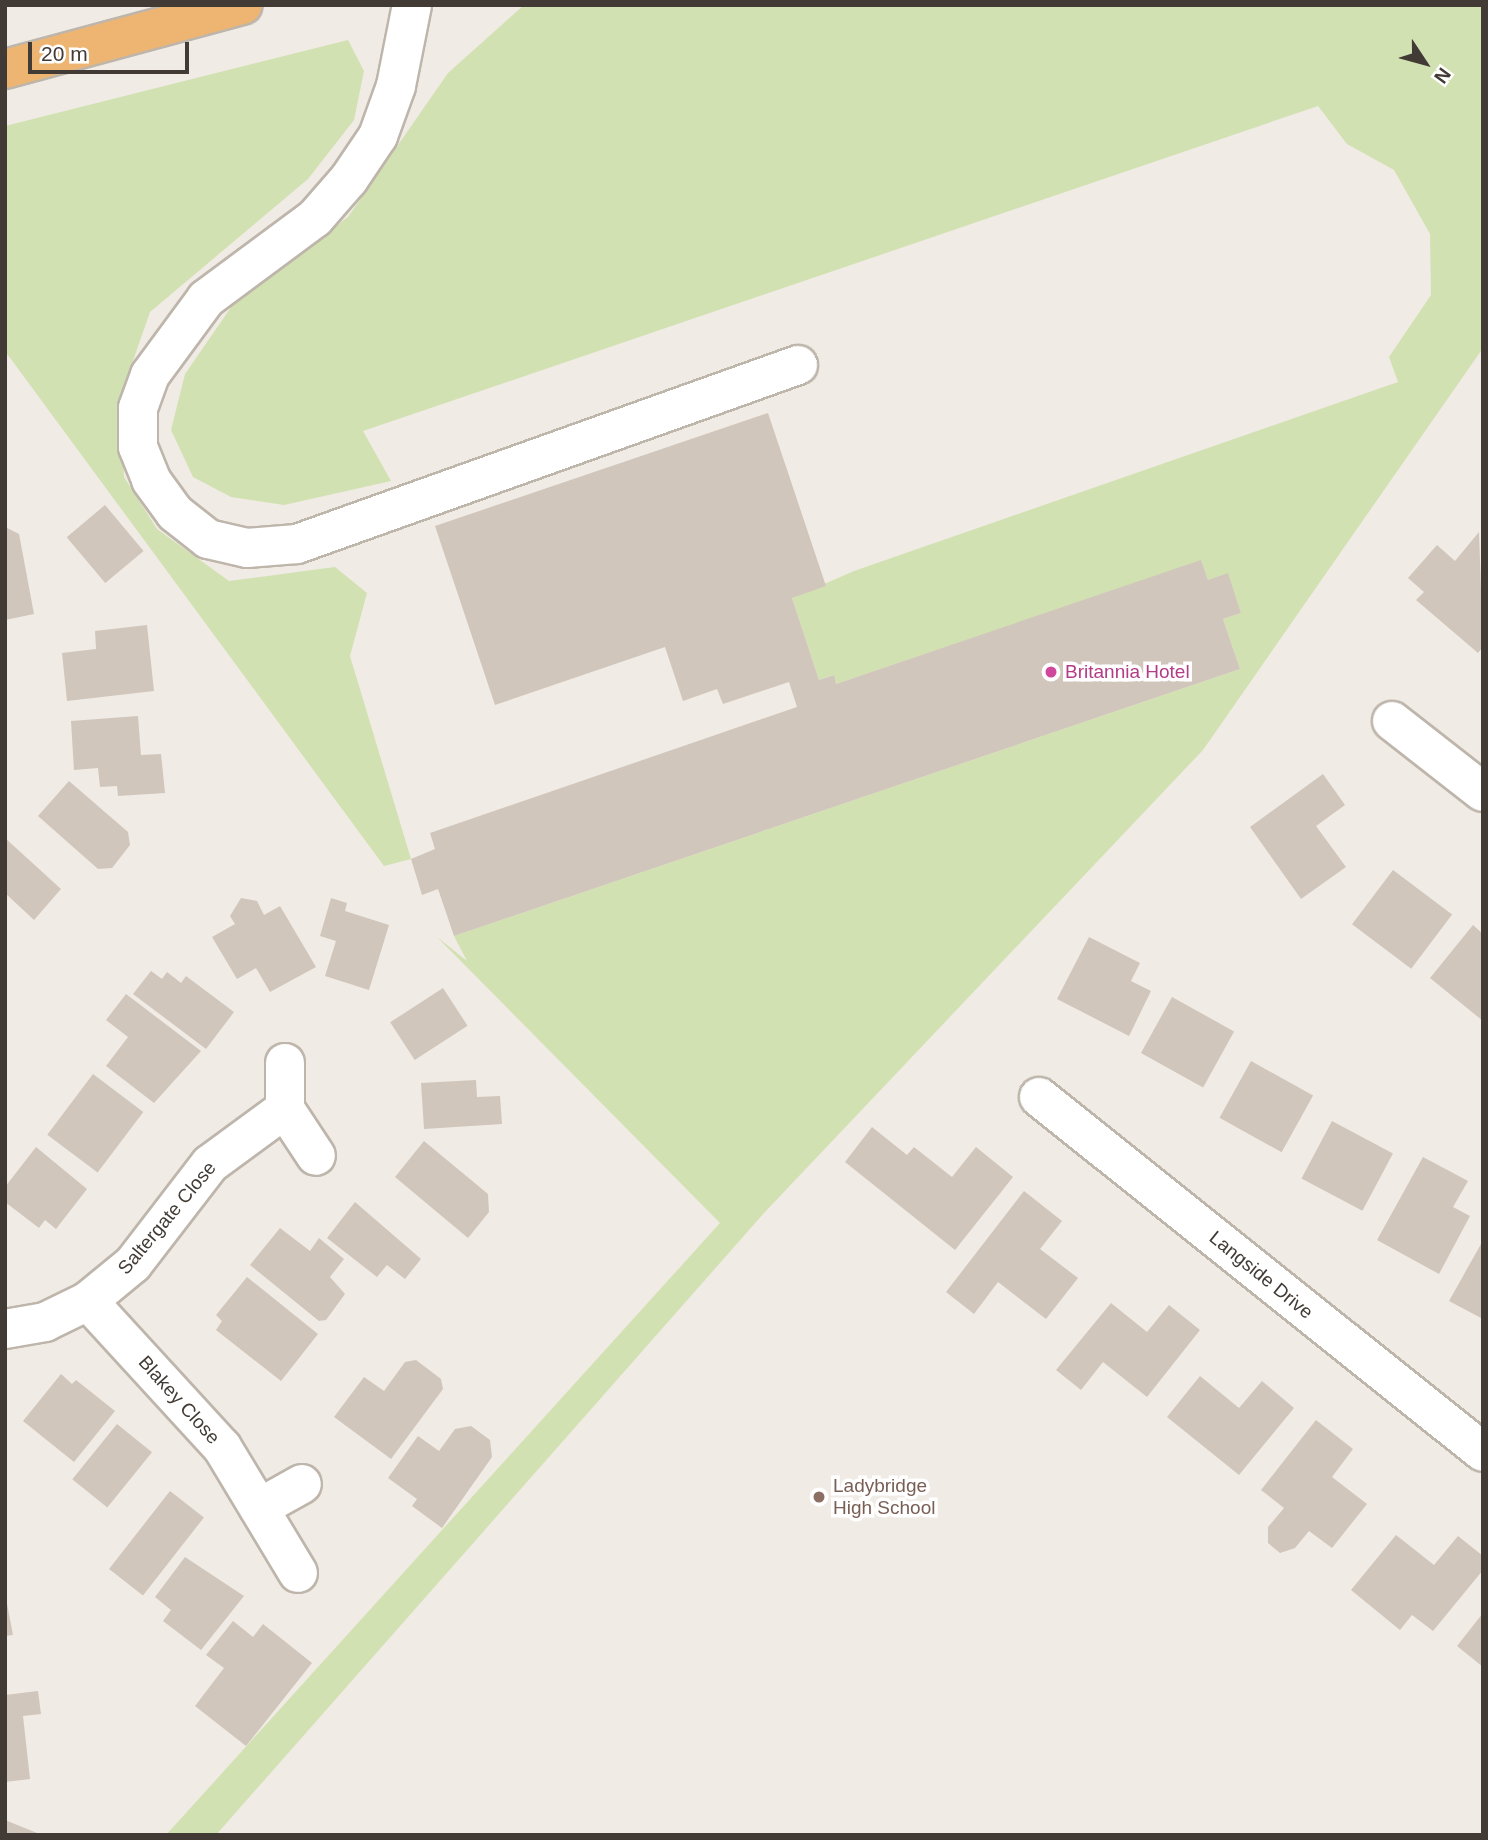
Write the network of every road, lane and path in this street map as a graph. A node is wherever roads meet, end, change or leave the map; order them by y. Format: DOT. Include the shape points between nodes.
graph roads {
  1 [pos="243,5"];
  2 [pos="412,5"];
  3 [pos="5,69"];
  4 [pos="798,365"];
  5 [pos="1392,721"];
  6 [pos="1483,792"];
  7 [pos="285,1063"];
  8 [pos="1039,1097"];
  9 [pos="285,1110"];
  10 [pos="316,1156"];
  11 [pos="88,1301"];
  12 [pos="5,1329"];
  13 [pos="1483,1452"];
  14 [pos="303,1484"];
  15 [pos="259,1508"];
  16 [pos="298,1573"];
  1 -- 3 [label="highway"];
  2 -- 4 [label="street" via="396,86 378,135 349,179 315,218 206,299 150,375 138,408 138,447 151,480 175,513 208,539 247,548 297,544"];
  5 -- 6 [label="street"];
  7 -- 9 [label="street"];
  8 -- 13 [label="street, Langside Drive"];
  9 -- 10 [label="street"];
  9 -- 11 [label="street, Saltergate Close" via="210,1164 133,1264"];
  11 -- 12 [label="street, Saltergate Close" via="46,1322"];
  11 -- 15 [label="street, Blakey Close" via="188,1406"];
  14 -- 15 [label="street"];
  15 -- 16 [label="street, Blakey Close"];
}
